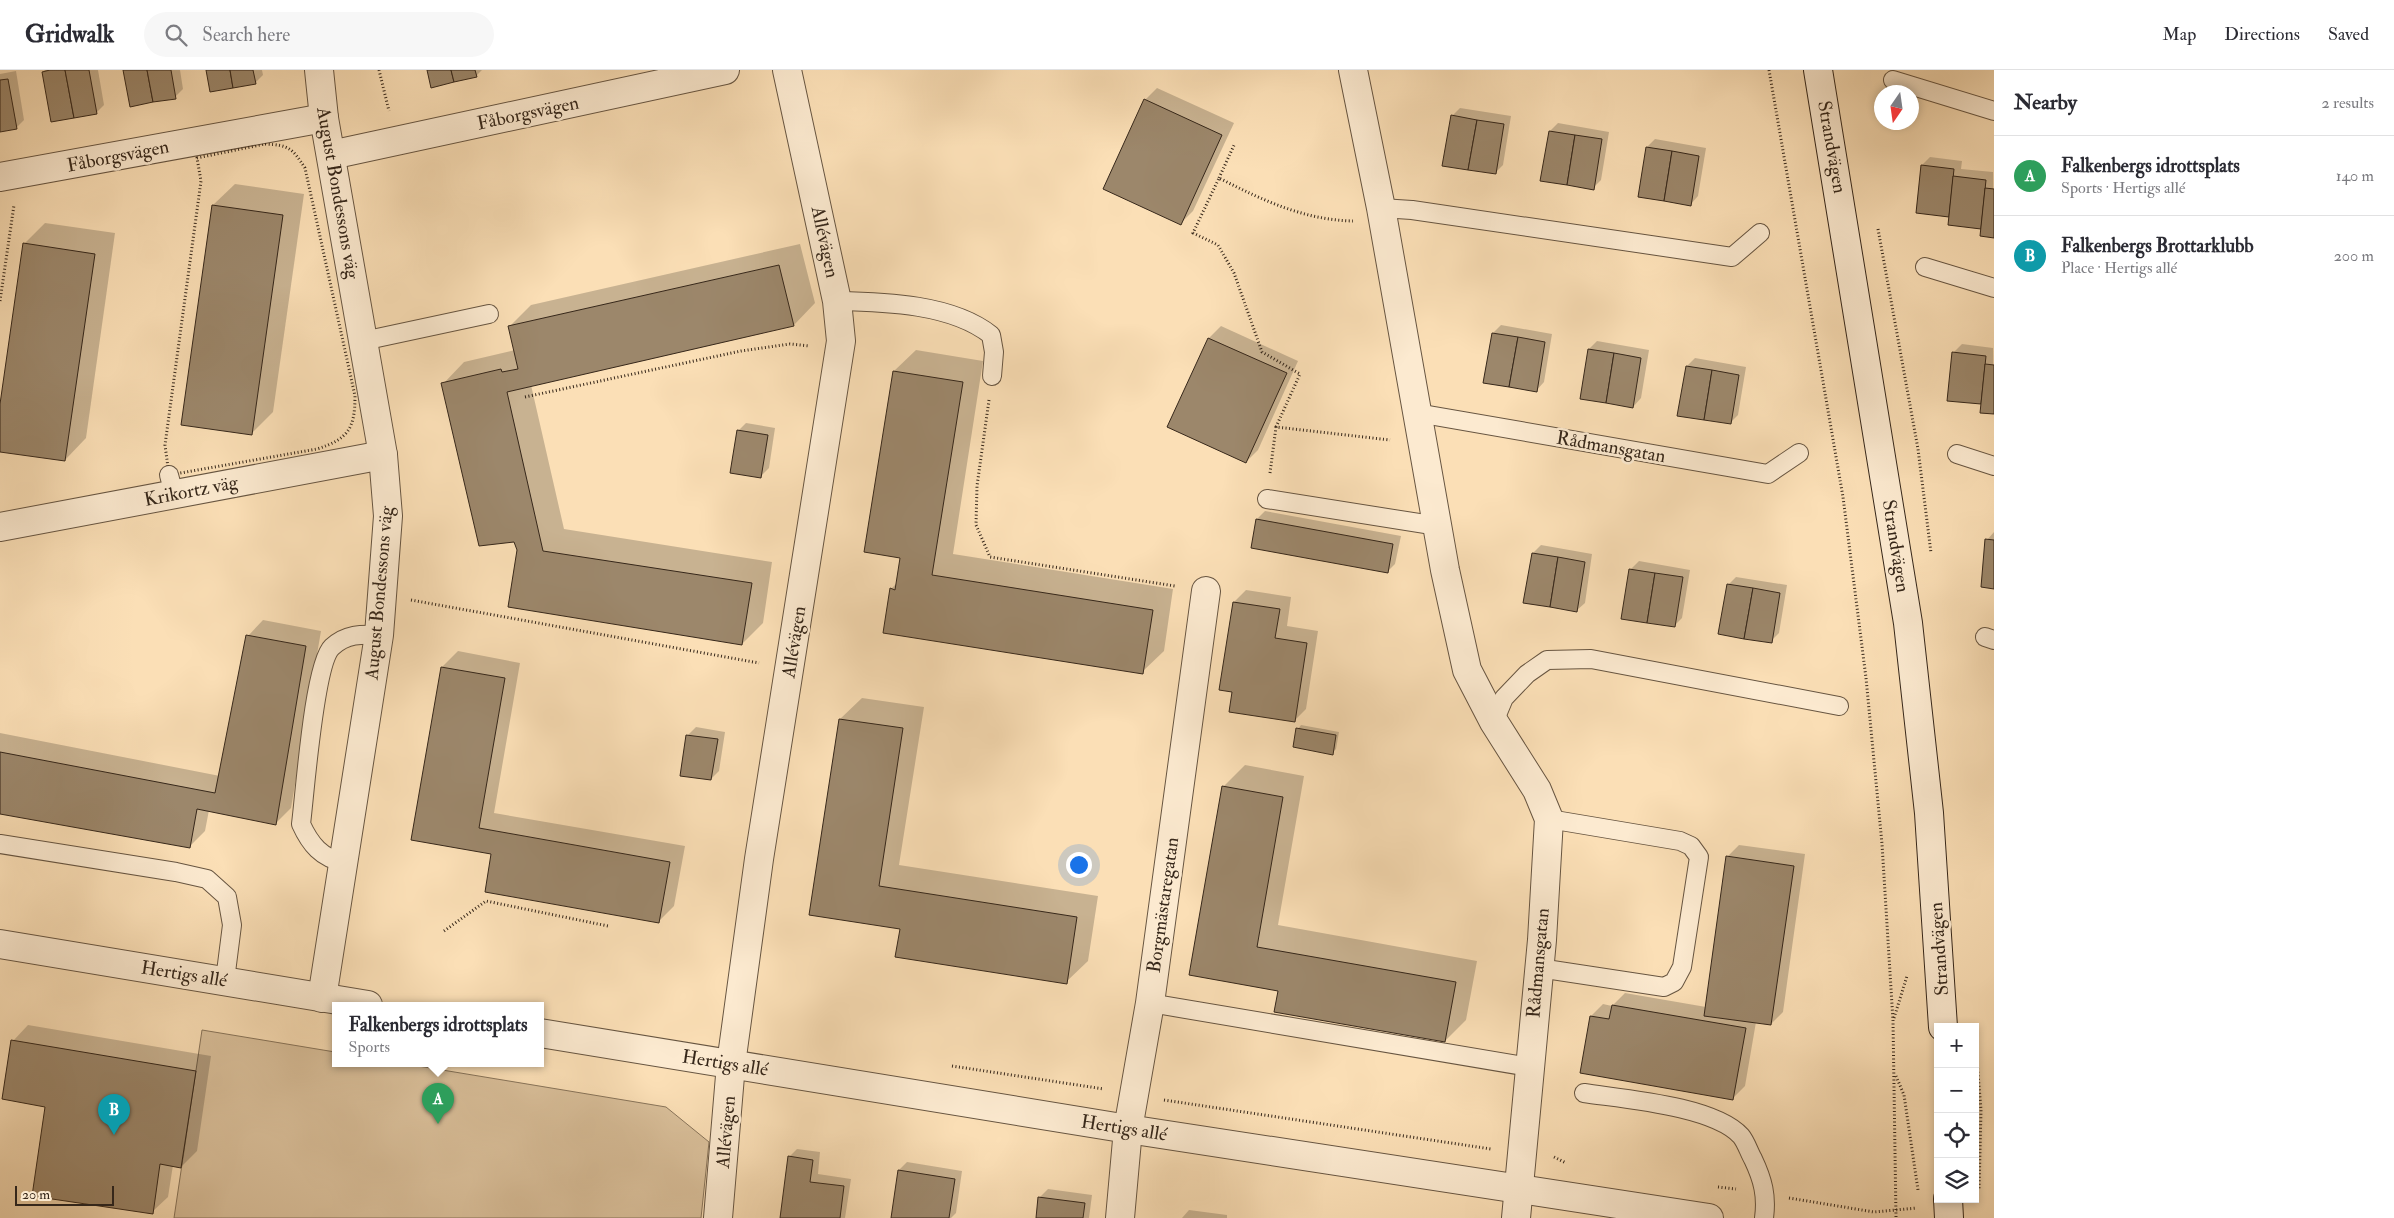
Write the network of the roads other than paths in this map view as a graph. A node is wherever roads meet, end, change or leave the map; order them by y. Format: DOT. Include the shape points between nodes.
graph roads {
  1 [pos="318,70"];
  2 [pos="725,70"];
  3 [pos="787,70"];
  4 [pos="1353,70"];
  5 [pos="1818,70"];
  6 [pos="1893,80"];
  7 [pos="1994,111"];
  8 [pos="324,118"];
  9 [pos="331,155"];
  10 [pos="9,176"];
  11 [pos="1383,215"];
  12 [pos="1760,232"];
  13 [pos="1925,267"];
  14 [pos="1994,288"];
  15 [pos="838,301"];
  16 [pos="489,314"];
  17 [pos="363,341"];
  18 [pos="992,376"];
  19 [pos="1416,413"];
  20 [pos="1799,453"];
  21 [pos="1957,454"];
  22 [pos="383,455"];
  23 [pos="1994,466"];
  24 [pos="1266,499"];
  25 [pos="1438,526"];
  26 [pos="0,527"];
  27 [pos="1206,591"];
  28 [pos="379,635"];
  29 [pos="1839,706"];
  30 [pos="1494,722"];
  31 [pos="1549,818"];
  32 [pos="0,844"];
  33 [pos="344,862"];
  34 [pos="0,944"];
  35 [pos="1539,968"];
  36 [pos="225,980"];
  37 [pos="322,998"];
  38 [pos="348,1002"];
  39 [pos="1150,1003"];
  40 [pos="1943,1023"];
  41 [pos="544,1034"];
  42 [pos="731,1064"];
  43 [pos="1529,1067"];
  44 [pos="1584,1092"];
  45 [pos="1128,1129"];
  46 [pos="1518,1187"];
  47 [pos="1948,1203"];
  48 [pos="718,1218"];
  49 [pos="1120,1218"];
  50 [pos="1516,1218"];
  51 [pos="1709,1218"];
  52 [pos="1764,1218"];
  53 [pos="1949,1218"];
  1 -- 8 [label="street, August Bondessons väg"];
  2 -- 9 [label="street, Fåborgsvägen"];
  3 -- 15 [label="street, Allévägen"];
  4 -- 11 [label="street, Rådmansgatan"];
  5 -- 40 [label="street, Strandvägen" via="1908,623 1929,813"];
  6 -- 7 [label="lane"];
  8 -- 9 [label="street, August Bondessons väg"];
  8 -- 10 [label="street, Fåborgsvägen" via="196,149"];
  9 -- 17 [label="street, August Bondessons väg"];
  11 -- 12 [label="lane" via="1412,210 1732,257"];
  11 -- 19 [label="street, Rådmansgatan"];
  13 -- 14 [label="lane"];
  15 -- 18 [label="lane" via="898,304 962,318 991,335 994,352"];
  15 -- 42 [label="street, Allévägen" via="841,341 759,860"];
  16 -- 17 [label="lane"];
  17 -- 22 [label="street, August Bondessons väg"];
  19 -- 20 [label="lane, Rådmansgatan" via="1768,474"];
  19 -- 25 [label="street, Rådmansgatan"];
  21 -- 23 [label="lane"];
  22 -- 26 [label="street, Krikortz väg" via="172,485"];
  22 -- 28 [label="street, August Bondessons väg" via="388,516"];
  24 -- 25 [label="lane"];
  25 -- 30 [label="street, Rådmansgatan" via="1467,670"];
  27 -- 39 [label="street, Borgmästaregatan"];
  28 -- 33 [label="street, August Bondessons väg"];
  28 -- 33 [label="lane" via="360,634 345,638 331,648 319,683 301,824 320,852 331,860"];
  29 -- 30 [label="lane" via="1591,659 1547,660 1527,674 1504,698"];
  30 -- 31 [label="street, Rådmansgatan" via="1537,790"];
  31 -- 35 [label="street, Rådmansgatan"];
  31 -- 35 [label="lane" via="1680,841 1691,846 1699,857 1682,967 1674,982 1664,987"];
  32 -- 36 [label="lane" via="206,879 227,897 229,906 232,925"];
  33 -- 37 [label="street, August Bondessons väg"];
  34 -- 36 [label="street, Hertigs allé"];
  35 -- 43 [label="street, Rådmansgatan"];
  36 -- 37 [label="street, Hertigs allé"];
  37 -- 38 [label="street, Hertigs allé"];
  39 -- 43 [label="lane"];
  39 -- 45 [label="street, Borgmästaregatan"];
  41 -- 42 [label="street, Hertigs allé"];
  42 -- 45 [label="street, Hertigs allé"];
  42 -- 48 [label="street, Allévägen"];
  43 -- 46 [label="street, Rådmansgatan"];
  44 -- 52 [label="lane" via="1692,1111 1723,1122 1741,1136 1760,1174 1766,1194"];
  45 -- 46 [label="street, Hertigs allé"];
  45 -- 49 [label="street, Borgmästaregatan"];
  46 -- 50 [label="street, Rådmansgatan"];
  46 -- 51 [label="street, Hertigs allé"];
  47 -- 53 [label="street"];
}
